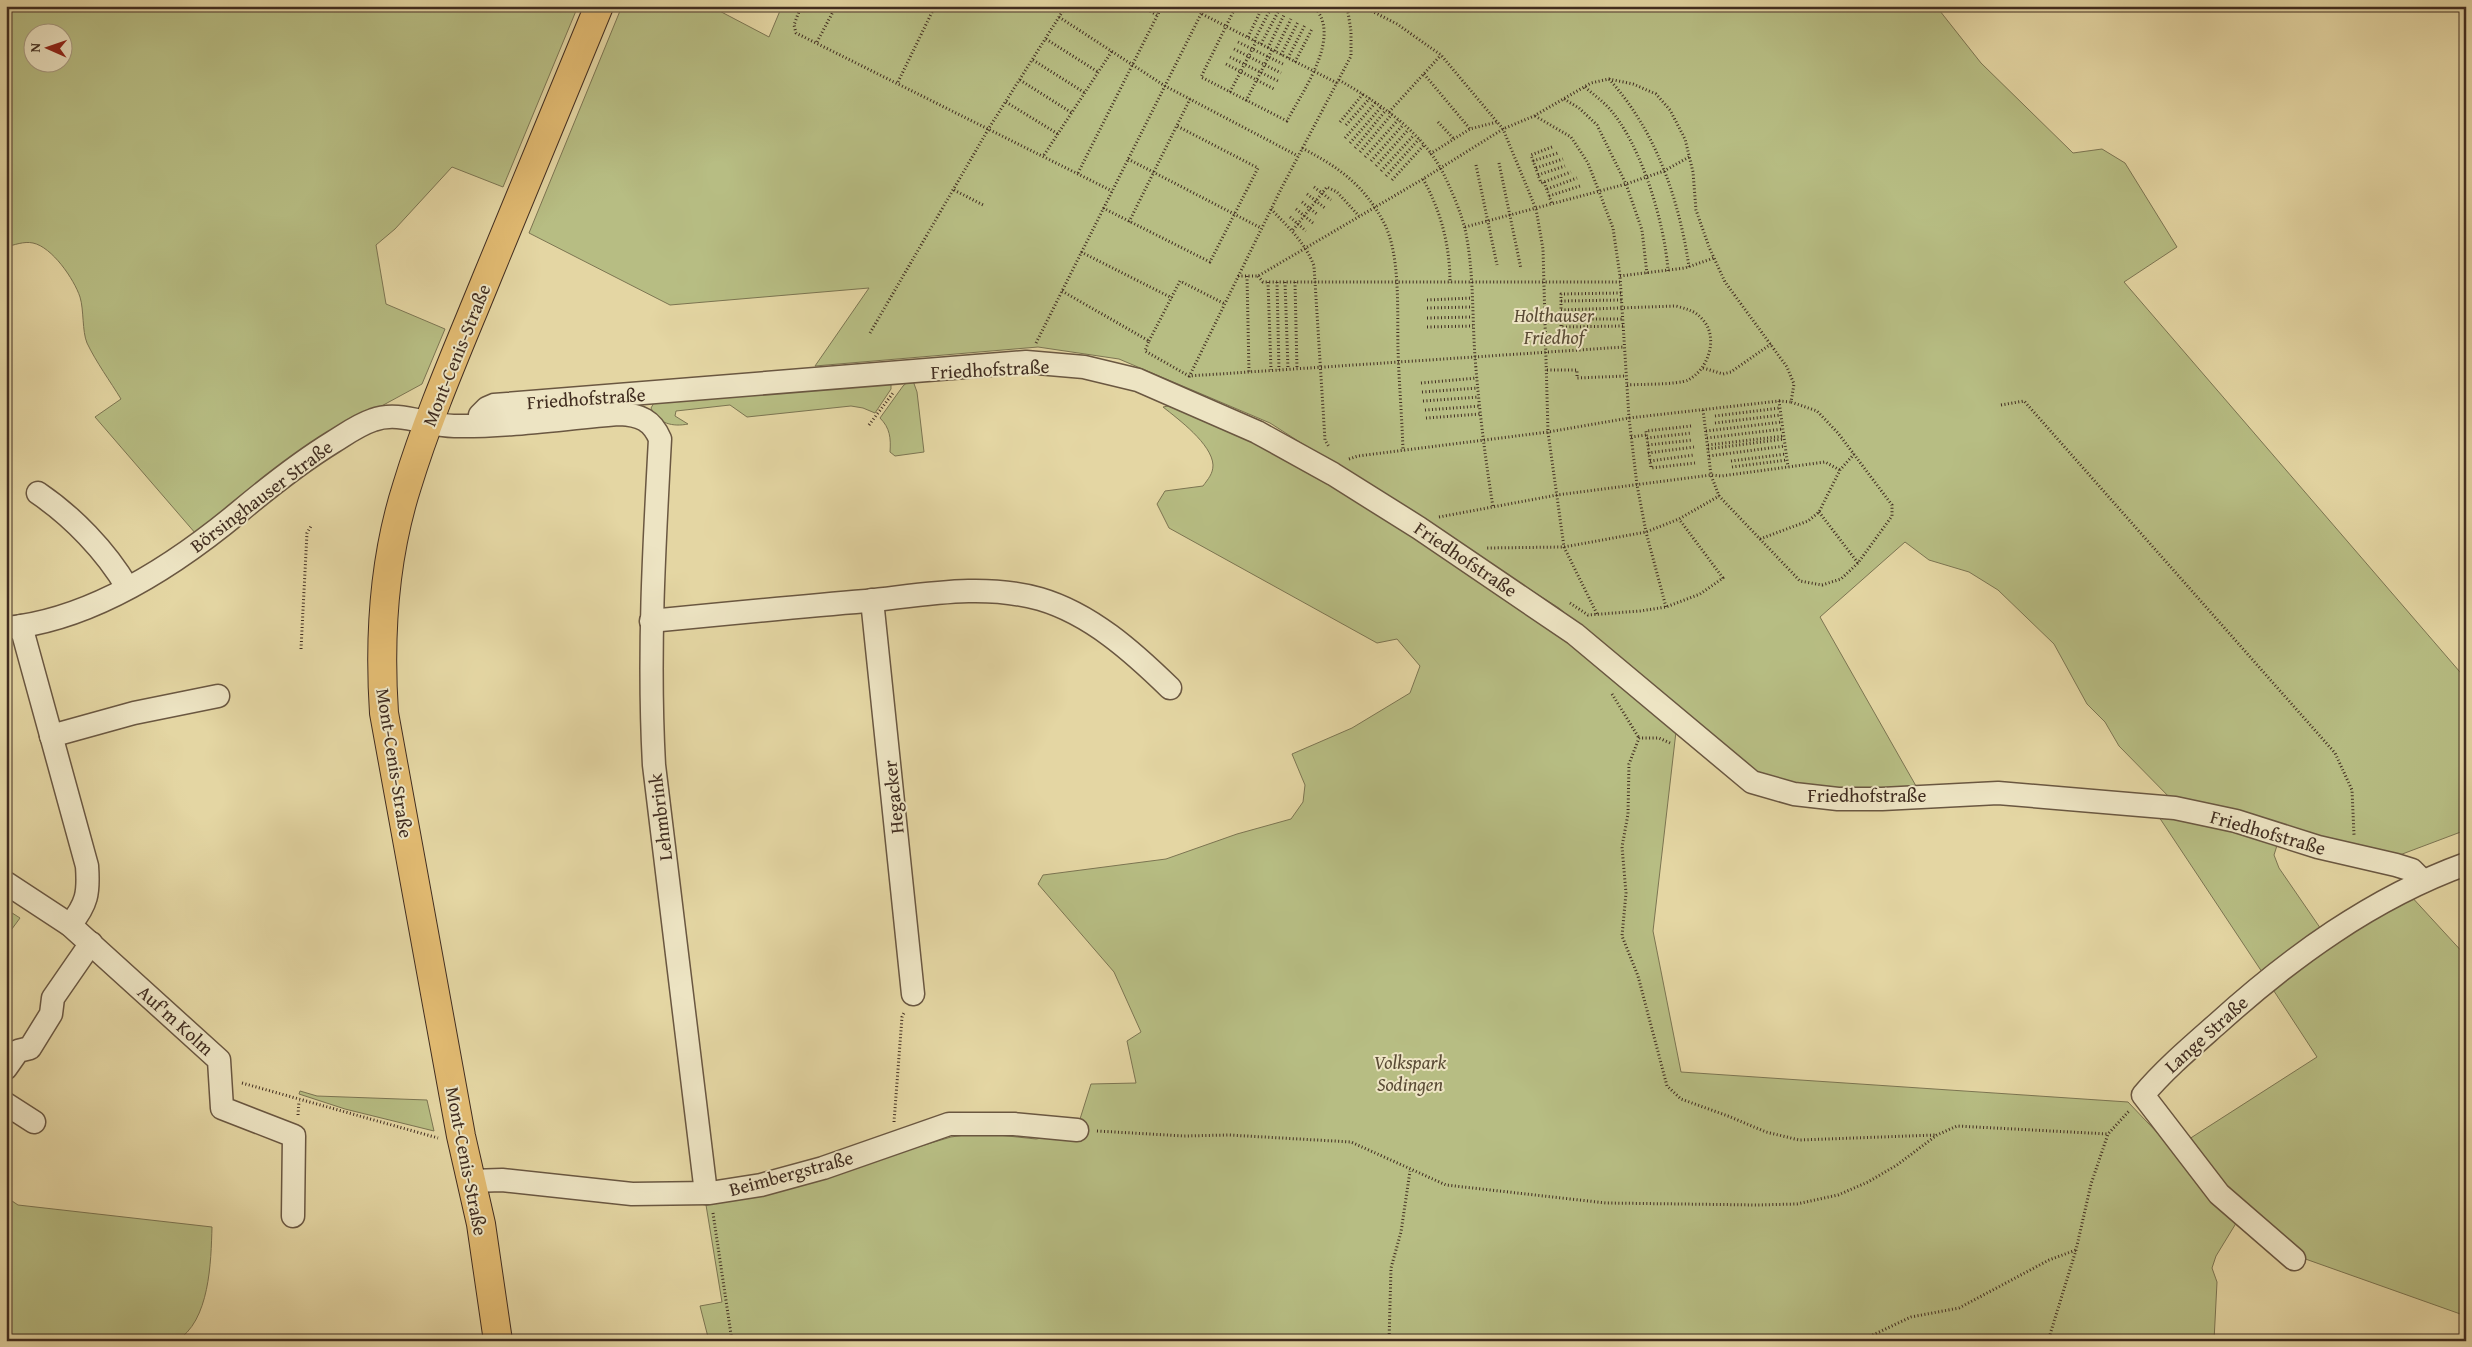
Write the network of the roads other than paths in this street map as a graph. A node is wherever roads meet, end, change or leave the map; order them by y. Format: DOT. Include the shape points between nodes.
graph roads {
  1 [pos="599,6"];
  2 [pos="428,423"];
  3 [pos="480,425"];
  4 [pos="660,439"];
  5 [pos="38,493"];
  6 [pos="127,587"];
  7 [pos="872,600"];
  8 [pos="651,621"];
  9 [pos="14,627"];
  10 [pos="1170,688"];
  11 [pos="218,696"];
  12 [pos="52,736"];
  13 [pos="2466,864"];
  14 [pos="2423,881"];
  15 [pos="6,883"];
  16 [pos="70,925"];
  17 [pos="90,944"];
  18 [pos="913,994"];
  19 [pos="6,1068"];
  20 [pos="6,1104"];
  21 [pos="34,1122"];
  22 [pos="1077,1130"];
  23 [pos="471,1181"];
  24 [pos="706,1194"];
  25 [pos="293,1216"];
  26 [pos="2294,1259"];
  27 [pos="498,1341"];
  1 -- 2 [label="main road, Mont-Cenis-Straße"];
  2 -- 3 [label="street, Friedhofstraße"];
  2 -- 6 [label="street, Börsinghauser Straße" via="384,417 358,426 296,465 202,541 163,568"];
  2 -- 23 [label="main road, Mont-Cenis-Straße" via="407,486 392,547 384,614 384,713"];
  3 -- 4 [label="street, Friedhofstraße" via="631,415 650,422"];
  3 -- 14 [label="street, Friedhofstraße" via="480,415 494,406 1026,362 1084,367 1138,380 1257,432 1333,474 1575,634 1752,782 1794,794 1838,799 1998,792 2175,808 2236,820 2318,847 2396,865 2412,870"];
  4 -- 8 [label="street, Lehmbrink"];
  5 -- 6 [label="street" via="55,504 114,564"];
  6 -- 9 [label="street, Börsinghauser Straße" via="63,617"];
  7 -- 8 [label="street"];
  7 -- 10 [label="street" via="957,591 991,591 1041,600 1072,612 1127,646"];
  7 -- 18 [label="street, Hegacker"];
  8 -- 24 [label="street, Lehmbrink" via="650,700 654,765"];
  9 -- 12 [label="street"];
  11 -- 12 [label="street" via="134,713"];
  12 -- 16 [label="street" via="87,866 89,890 82,910"];
  13 -- 14 [label="street, Lange Straße"];
  14 -- 26 [label="street, Lange Straße" via="2358,917 2264,981 2162,1072 2142,1095 2220,1194"];
  15 -- 16 [label="street, Auf'm Kolm"];
  16 -- 17 [label="street, Auf'm Kolm"];
  17 -- 19 [label="street" via="53,998 51,1014 30,1048 18,1051"];
  17 -- 25 [label="street, Auf'm Kolm" via="219,1060 222,1108 294,1136"];
  20 -- 21 [label="street"];
  22 -- 24 [label="street, Beimbergstraße" via="1014,1124 949,1124 823,1168 761,1185"];
  23 -- 24 [label="street, Beimbergstraße" via="502,1180 632,1194"];
  23 -- 27 [label="main road, Mont-Cenis-Straße" via="481,1224"];
}
